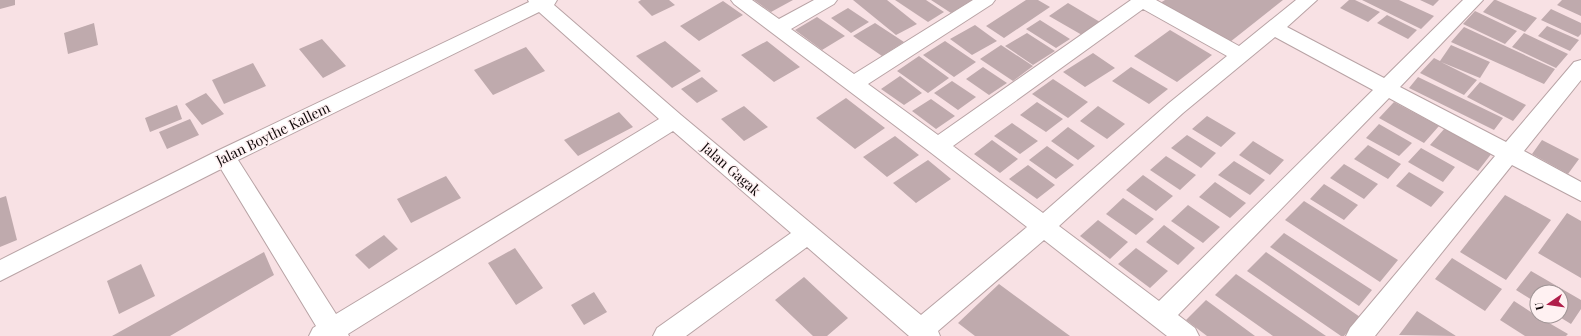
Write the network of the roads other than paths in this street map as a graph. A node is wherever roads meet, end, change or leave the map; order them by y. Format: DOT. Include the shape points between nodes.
graph roads {
  1 [pos="740,0"];
  2 [pos="828,0"];
  3 [pos="986,0"];
  4 [pos="1143,0"];
  5 [pos="1308,0"];
  6 [pos="1474,0"];
  7 [pos="542,1"];
  8 [pos="778,28"];
  9 [pos="1274,28"];
  10 [pos="1240,55"];
  11 [pos="1581,67"];
  12 [pos="854,84"];
  13 [pos="1386,88"];
  14 [pos="674,120"];
  15 [pos="938,146"];
  16 [pos="1510,154"];
  17 [pos="225,157"];
  18 [pos="1581,192"];
  19 [pos="1043,227"];
  20 [pos="808,234"];
  21 [pos="0,271"];
  22 [pos="1160,317"];
  23 [pos="923,333"];
  24 [pos="330,334"];
  25 [pos="666,336"];
  26 [pos="1186,336"];
  27 [pos="1359,336"];
  1 -- 8 [label="street"];
  2 -- 8 [label="street"];
  3 -- 12 [label="street"];
  4 -- 10 [label="street"];
  4 -- 15 [label="street"];
  5 -- 9 [label="street"];
  6 -- 13 [label="street"];
  7 -- 14 [label="street, Jalan Gagak"];
  7 -- 17 [label="street, Jalan Boythe Kallem"];
  8 -- 12 [label="street"];
  9 -- 10 [label="street"];
  9 -- 13 [label="street"];
  10 -- 19 [label="street" via="1176,108"];
  11 -- 16 [label="street"];
  12 -- 15 [label="street"];
  13 -- 16 [label="street"];
  13 -- 22 [label="street"];
  14 -- 20 [label="street, Jalan Gagak"];
  14 -- 24 [label="street"];
  15 -- 19 [label="street"];
  16 -- 18 [label="street"];
  16 -- 27 [label="street"];
  17 -- 21 [label="street, Jalan Boythe Kallem"];
  17 -- 24 [label="street"];
  19 -- 22 [label="street"];
  19 -- 23 [label="street"];
  20 -- 23 [label="street, Jalan Gagak"];
  20 -- 25 [label="street"];
  22 -- 26 [label="street"];
}
